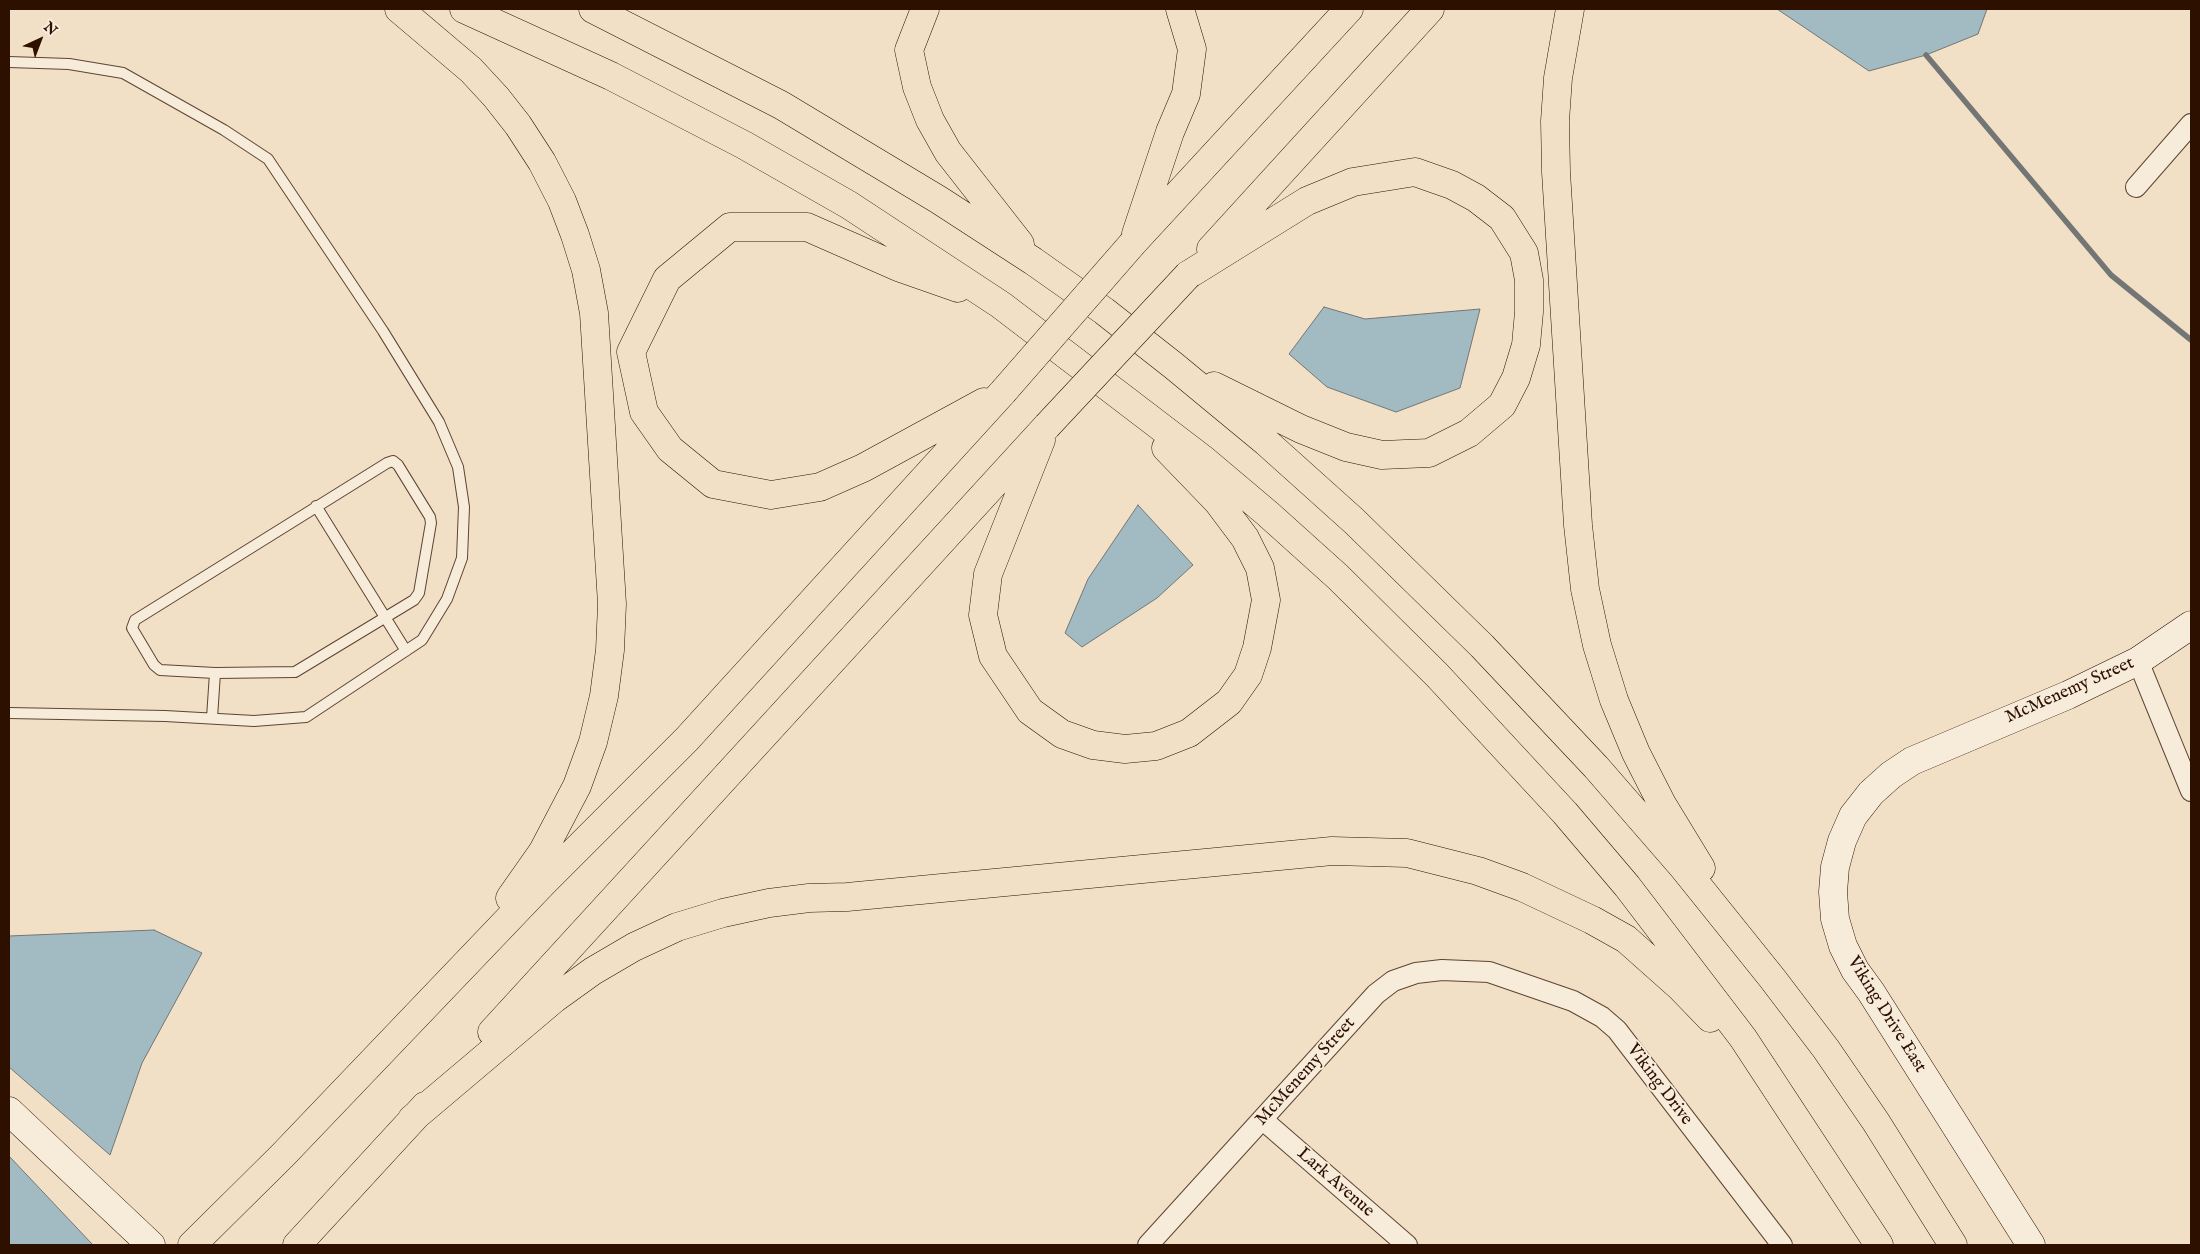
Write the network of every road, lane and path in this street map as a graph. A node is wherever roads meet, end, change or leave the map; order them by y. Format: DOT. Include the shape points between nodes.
graph roads {
  1 [pos="399,9"];
  2 [pos="464,9"];
  3 [pos="593,9"];
  4 [pos="925,9"];
  5 [pos="1180,9"];
  6 [pos="1349,9"];
  7 [pos="1430,9"];
  8 [pos="1570,9"];
  9 [pos="9,62"];
  10 [pos="2191,124"];
  11 [pos="2136,187"];
  12 [pos="1136,237"];
  13 [pos="1033,261"];
  14 [pos="1188,275"];
  15 [pos="995,301"];
  16 [pos="1174,366"];
  17 [pos="997,397"];
  18 [pos="1123,397"];
  19 [pos="1043,432"];
  20 [pos="316,506"];
  21 [pos="384,618"];
  22 [pos="2191,625"];
  23 [pos="406,651"];
  24 [pos="2138,661"];
  25 [pos="215,673"];
  26 [pos="9,713"];
  27 [pos="212,718"];
  28 [pos="1944,749"];
  29 [pos="2191,791"];
  30 [pos="1744,943"];
  31 [pos="465,965"];
  32 [pos="1498,975"];
  33 [pos="1781,1094"];
  34 [pos="9,1111"];
  35 [pos="412,1120"];
  36 [pos="1263,1120"];
  37 [pos="151,1245"];
  38 [pos="192,1245"];
  39 [pos="297,1245"];
  40 [pos="1148,1245"];
  41 [pos="1407,1245"];
  42 [pos="1782,1245"];
  43 [pos="1879,1245"];
  44 [pos="1953,1245"];
  45 [pos="2031,1245"];
  1 -- 31 [label="highway" via="471,70 518,125 542,162 562,201 586,270 597,344 612,604 604,696 593,742 560,821"];
  2 -- 15 [label="highway" via="572,57 744,145 848,205"];
  3 -- 13 [label="highway" via="781,105"];
  4 -- 13 [label="highway" via="908,50 916,88 948,152"];
  5 -- 12 [label="highway" via="1192,49 1186,94 1170,132"];
  6 -- 12 [label="highway"];
  7 -- 14 [label="highway"];
  8 -- 30 [label="highway" via="1558,78 1556,172 1578,525 1585,589 1597,646 1636,754"];
  9 -- 23 [label="lane" via="69,64 123,73 268,159 383,331 439,422 458,467 464,507 462,558 447,599 422,640"];
  10 -- 11 [label="street"];
  12 -- 17 [label="highway, bridge"];
  13 -- 16 [label="highway"];
  14 -- 16 [label="highway" via="1307,201 1353,182 1415,172 1452,184 1502,218 1524,253 1526,262 1529,280 1526,344 1516,378 1502,405 1469,433 1429,453 1382,455 1346,447 1301,429"];
  14 -- 19 [label="highway, bridge"];
  15 -- 17 [label="highway" via="898,267 807,227 730,227 667,279 631,352 644,412 670,449 713,484 772,495 820,487 863,468"];
  15 -- 18 [label="highway"];
  16 -- 30 [label="highway" via="1354,521 1482,646 1641,818"];
  17 -- 31 [label="highway" via="687,740"];
  18 -- 19 [label="highway" via="1173,456 1218,502 1244,538 1260,568 1266,600 1248,675 1229,702 1189,733 1156,746 1125,749 1093,745 1062,734 1030,711 993,656 983,615 988,574"];
  18 -- 33 [label="highway" via="1268,514 1438,675 1565,813 1627,886 1692,969"];
  19 -- 35 [label="highway"];
  20 -- 21 [label="lane"];
  20 -- 21 [label="lane" via="393,461 426,510 431,523 419,593 414,600"];
  20 -- 25 [label="lane" via="135,620 132,628 160,670"];
  21 -- 23 [label="lane"];
  21 -- 25 [label="lane" via="295,672"];
  22 -- 24 [label="street, McMenemy Street"];
  23 -- 27 [label="lane" via="306,717 254,721"];
  24 -- 28 [label="street, McMenemy Street"];
  24 -- 29 [label="street"];
  25 -- 27 [label="lane"];
  26 -- 27 [label="lane"];
  28 -- 45 [label="street, Viking Drive East" via="1912,761 1891,775 1871,793 1854,816 1842,841 1835,867 1832,892 1835,920 1842,946 1855,970"];
  30 -- 44 [label="highway" via="1837,1065"];
  31 -- 38 [label="highway"];
  32 -- 36 [label="street, McMenemy Street" via="1442,970 1416,973 1393,982 1376,994"];
  32 -- 42 [label="street, Viking Drive" via="1574,1001 1617,1030"];
  33 -- 35 [label="highway" via="1680,987 1626,939 1592,920 1522,887 1478,871 1407,853 1332,851 809,898 723,913 678,927 592,970"];
  33 -- 43 [label="highway"];
  34 -- 37 [label="street"];
  35 -- 39 [label="highway"];
  36 -- 40 [label="street, McMenemy Street"];
  36 -- 41 [label="street, Lark Avenue"];
}
